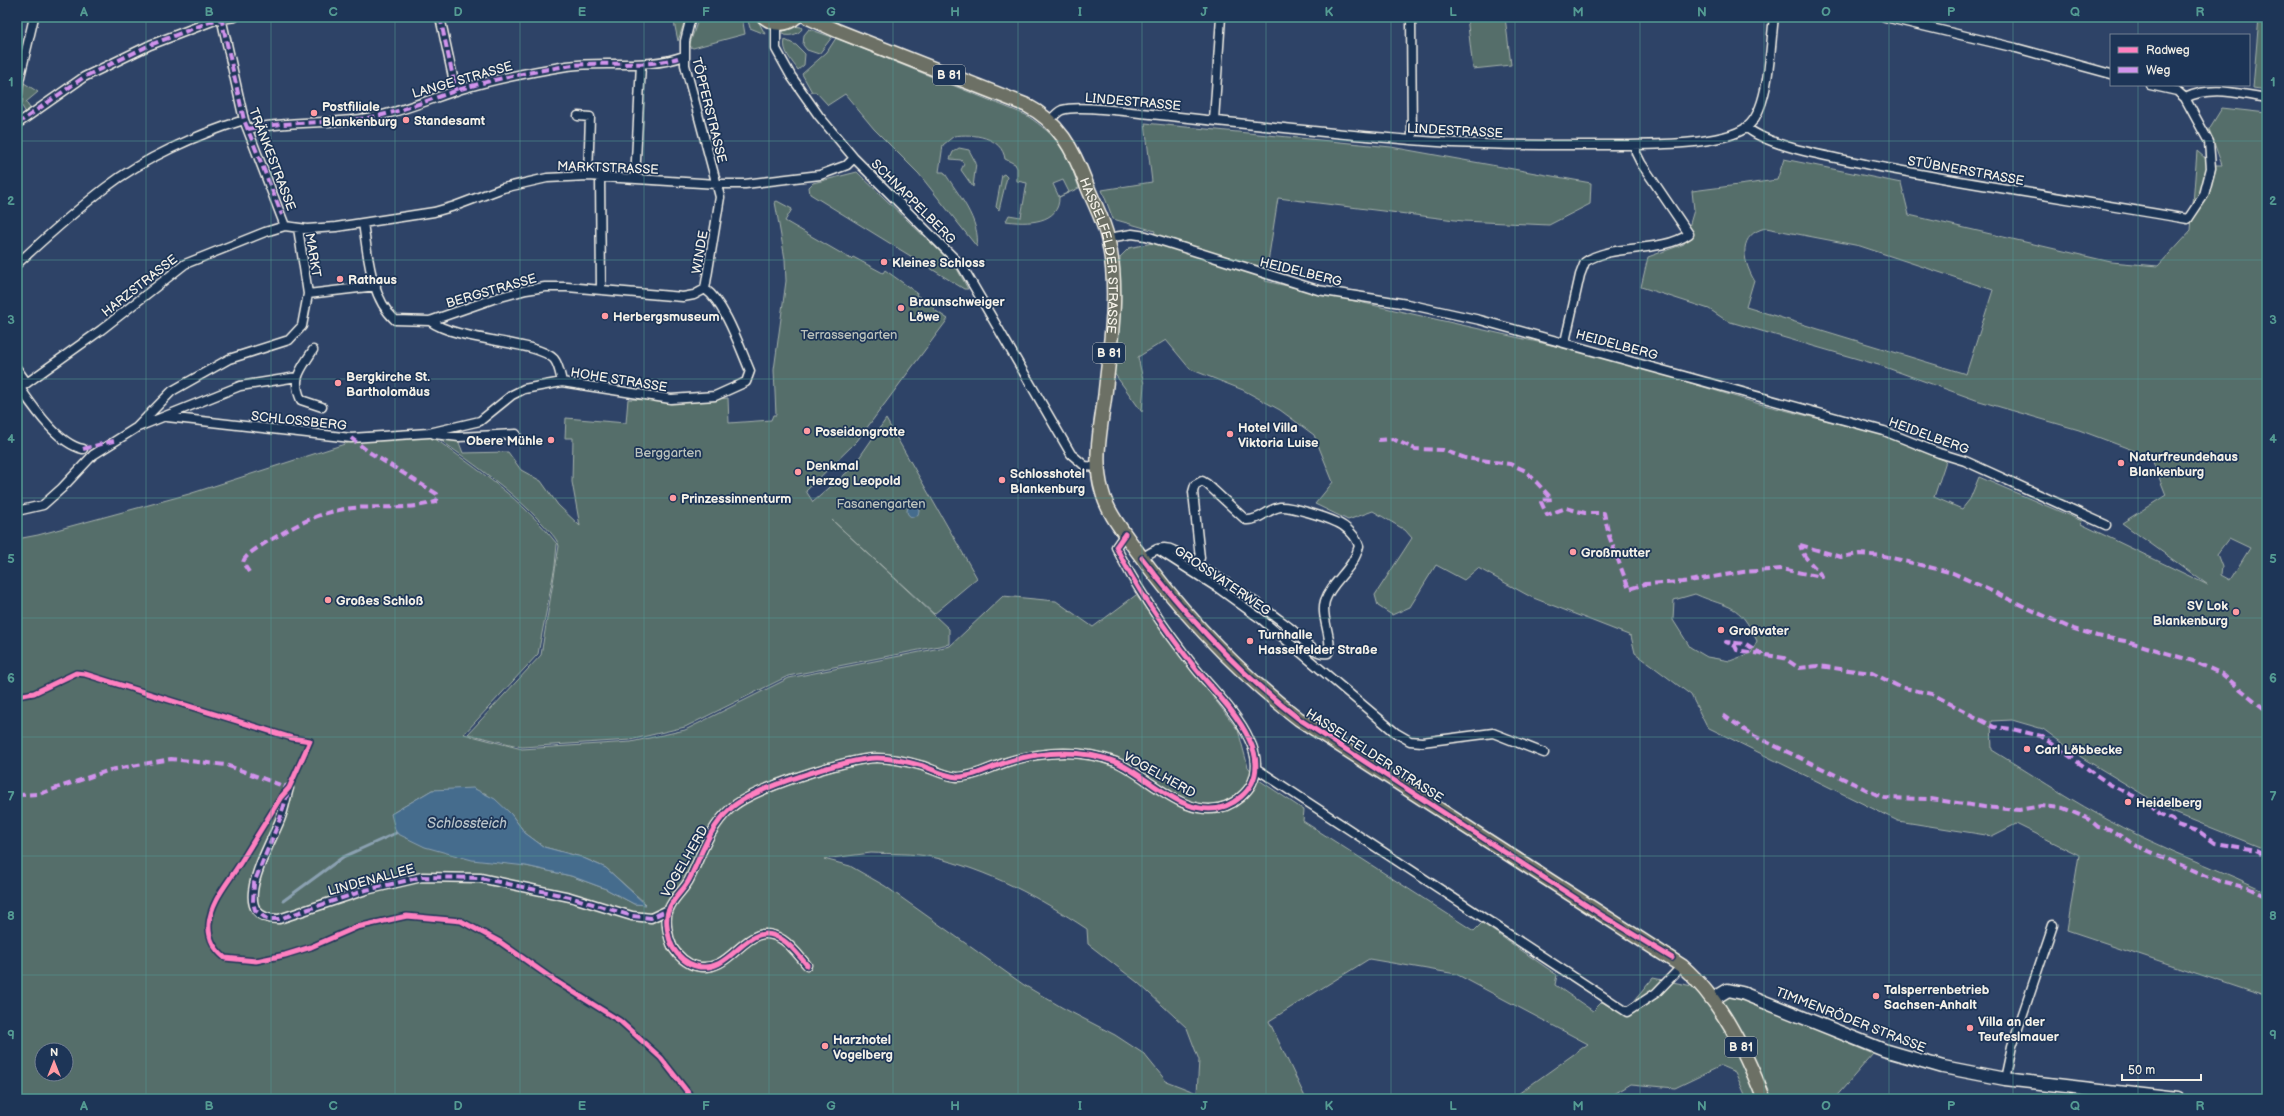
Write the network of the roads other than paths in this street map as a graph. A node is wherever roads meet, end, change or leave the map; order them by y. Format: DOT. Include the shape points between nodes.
graph roads {
  1 [pos="34,17"];
  2 [pos="235,17"];
  3 [pos="440,17"];
  4 [pos="691,17"];
  5 [pos="764,17"];
  6 [pos="796,17"];
  7 [pos="808,17"];
  8 [pos="1221,17"];
  9 [pos="1411,17"];
  10 [pos="1774,17"];
  11 [pos="1885,17"];
  12 [pos="221,18"];
  13 [pos="1911,20"];
  14 [pos="776,23"];
  15 [pos="684,56"];
  16 [pos="641,64"];
  17 [pos="2110,74"];
  18 [pos="2154,86"];
  19 [pos="456,91"];
  20 [pos="2186,98"];
  21 [pos="2267,98"];
  22 [pos="17,102"];
  23 [pos="578,116"];
  24 [pos="244,120"];
  25 [pos="1214,120"];
  26 [pos="1050,121"];
  27 [pos="17,124"];
  28 [pos="1746,127"];
  29 [pos="248,129"];
  30 [pos="1412,140"];
  31 [pos="1636,145"];
  32 [pos="854,158"];
  33 [pos="588,176"];
  34 [pos="600,176"];
  35 [pos="635,179"];
  36 [pos="718,184"];
  37 [pos="363,223"];
  38 [pos="285,226"];
  39 [pos="298,228"];
  40 [pos="1108,238"];
  41 [pos="17,264"];
  42 [pos="376,286"];
  43 [pos="601,289"];
  44 [pos="705,289"];
  45 [pos="308,294"];
  46 [pos="430,321"];
  47 [pos="1565,342"];
  48 [pos="313,350"];
  49 [pos="17,369"];
  50 [pos="297,378"];
  51 [pos="562,382"];
  52 [pos="746,382"];
  53 [pos="21,387"];
  54 [pos="512,395"];
  55 [pos="322,406"];
  56 [pos="167,417"];
  57 [pos="136,428"];
  58 [pos="429,433"];
  59 [pos="516,434"];
  60 [pos="83,449"];
  61 [pos="1098,467"];
  62 [pos="17,511"];
  63 [pos="2106,525"];
  64 [pos="1125,534"];
  65 [pos="1157,549"];
  66 [pos="1142,558"];
  67 [pos="1196,563"];
  68 [pos="1544,753"];
  69 [pos="1257,770"];
  70 [pos="289,788"];
  71 [pos="668,910"];
  72 [pos="2053,925"];
  73 [pos="807,965"];
  74 [pos="1682,966"];
  75 [pos="1713,999"];
  76 [pos="2005,1079"];
  77 [pos="1764,1099"];
  78 [pos="2177,1099"];
  1 -- 22 [label="street" via="19,81"];
  2 -- 12 [label="street"];
  3 -- 19 [label="street"];
  4 -- 15 [label="street, TÖPFERSTRASSE"];
  5 -- 14 [label="main road"];
  6 -- 14 [label="main road" via="786,23"];
  7 -- 26 [label="main road, HASSELFELDER STRASSE / B 81" via="1008,97 1033,108"];
  8 -- 25 [label="street"];
  9 -- 30 [label="street"];
  10 -- 28 [label="street, LINDESTRASSE" via="1763,100 1756,116"];
  11 -- 13 [label="street"];
  12 -- 24 [label="street, TRÄNKESTRASSE"];
  12 -- 27 [label="street" via="150,45 84,77"];
  13 -- 17 [label="street"];
  14 -- 32 [label="street, SCHNAPPELBERG" via="775,44 784,67 819,116"];
  15 -- 16 [label="street, LANGE STRASSE"];
  15 -- 36 [label="street, TÖPFERSTRASSE" via="700,125"];
  16 -- 19 [label="street, LANGE STRASSE" via="573,65 522,74"];
  16 -- 35 [label="street"];
  18 -- 20 [label="street" via="2177,91"];
  19 -- 29 [label="street, LANGE STRASSE" via="386,114 352,121"];
  20 -- 21 [label="street" via="2199,91 2210,90"];
  20 -- 28 [label="street, STÜBNERSTRASSE" via="2209,142 2211,168 2204,195 2188,219 1821,155 1762,138"];
  23 -- 33 [label="street" via="590,117"];
  24 -- 29 [label="street, TRÄNKESTRASSE"];
  24 -- 41 [label="street" via="161,155 126,174 105,188"];
  25 -- 26 [label="street, LINDESTRASSE" via="1070,108 1057,113"];
  25 -- 30 [label="street, LINDESTRASSE"];
  26 -- 40 [label="main road, HASSELFELDER STRASSE / B 81" via="1060,130 1075,155"];
  28 -- 31 [label="street, LINDESTRASSE" via="1726,136 1702,140"];
  29 -- 38 [label="street, TRÄNKESTRASSE"];
  30 -- 31 [label="street, LINDESTRASSE" via="1520,146"];
  31 -- 47 [label="street" via="1636,153 1641,163 1689,234 1674,242 1600,255 1585,262"];
  32 -- 36 [label="street, MARKTSTRASSE" via="847,165 820,175 745,184"];
  32 -- 61 [label="street, SCHNAPPELBERG" via="962,266 1072,454 1085,466"];
  33 -- 34 [label="street, MARKTSTRASSE"];
  33 -- 37 [label="street, MARKTSTRASSE" via="537,179 455,206"];
  34 -- 35 [label="street, MARKTSTRASSE"];
  34 -- 43 [label="street"];
  35 -- 36 [label="street, MARKTSTRASSE"];
  36 -- 44 [label="street, WINDE" via="718,214"];
  37 -- 39 [label="street, MARKT"];
  37 -- 42 [label="street"];
  38 -- 39 [label="street, TRÄNKESTRASSE"];
  38 -- 53 [label="street, HARZSTRASSE" via="185,264 101,330"];
  39 -- 45 [label="street, MARKT"];
  40 -- 47 [label="street, HEIDELBERG" via="1132,234 1146,236 1318,290 1414,306"];
  40 -- 61 [label="main road, HASSELFELDER STRASSE / B 81" via="1114,292"];
  42 -- 45 [label="street"];
  42 -- 46 [label="street, BERGSTRASSE" via="381,304 395,320"];
  43 -- 44 [label="street, BERGSTRASSE" via="683,297"];
  43 -- 46 [label="street, BERGSTRASSE" via="567,287 526,290"];
  44 -- 52 [label="street, WINDE" via="714,297 740,347 750,371"];
  45 -- 57 [label="street, MARKT" via="302,326 289,340 229,359 172,391"];
  46 -- 51 [label="street" via="476,338 544,352 555,360"];
  47 -- 63 [label="street, HEIDELBERG" via="1884,431 1965,461"];
  48 -- 50 [label="street"];
  49 -- 53 [label="street"];
  50 -- 55 [label="street" via="296,387 301,400"];
  50 -- 56 [label="street" via="240,386"];
  51 -- 52 [label="street, HOHE STRASSE" via="672,399 715,396"];
  51 -- 54 [label="street, HOHE STRASSE" via="524,388"];
  53 -- 60 [label="street" via="52,428 75,447"];
  54 -- 58 [label="street, SCHLOSSBERG" via="480,421"];
  56 -- 57 [label="street"];
  56 -- 58 [label="street, SCHLOSSBERG" via="351,438"];
  57 -- 62 [label="street" via="93,455 43,505"];
  58 -- 59 [label="street, SCHLOSSBERG" via="459,437"];
  61 -- 64 [label="main road, HASSELFELDER STRASSE / B 81" via="1104,499"];
  64 -- 66 [label="main road, HASSELFELDER STRASSE / B 81"];
  64 -- 69 [label="street" via="1116,547 1126,568 1185,654 1248,736 1255,753"];
  65 -- 66 [label="street"];
  65 -- 67 [label="street" via="1167,547"];
  65 -- 68 [label="street, GROSSVATERWEG" via="1218,588 1260,619 1396,733 1410,741 1422,742 1493,733"];
  66 -- 74 [label="main road, HASSELFELDER STRASSE / B 81" via="1178,604 1218,648 1294,715"];
  67 -- 67 [label="street" via="1291,628 1312,648 1323,654 1328,653 1330,646 1326,630 1325,601 1356,560 1359,546 1352,534 1337,522 1287,507 1274,509 1252,520 1246,520 1202,481 1195,485 1193,492 1200,558"];
  69 -- 71 [label="street, VOGELHERD" via="1251,786 1234,802 1218,809 1202,809 1165,793 1114,762 1080,754 1024,756 958,777 902,761 877,758 855,761 756,793 729,810 705,843 689,880"];
  69 -- 74 [label="street" via="1627,1012 1656,993"];
  70 -- 71 [label="street, LINDENALLEE" via="280,819 253,887 255,910 267,919 279,919 366,890 422,877 446,876 480,878 570,897 632,916 650,918"];
  71 -- 73 [label="street, VOGELHERD" via="668,934 673,948 688,963 709,968 718,966 744,943 758,935 771,935 782,939"];
  72 -- 76 [label="street" via="2012,1046"];
  74 -- 75 [label="main road, HASSELFELDER STRASSE / B 81"];
  75 -- 76 [label="main road, TIMMENRÖDER STRASSE" via="1728,990 1742,993 1909,1058"];
  75 -- 77 [label="main road, HASSELFELDER STRASSE / B 81" via="1740,1044"];
  76 -- 78 [label="main road, TIMMENRÖDER STRASSE"];
}
